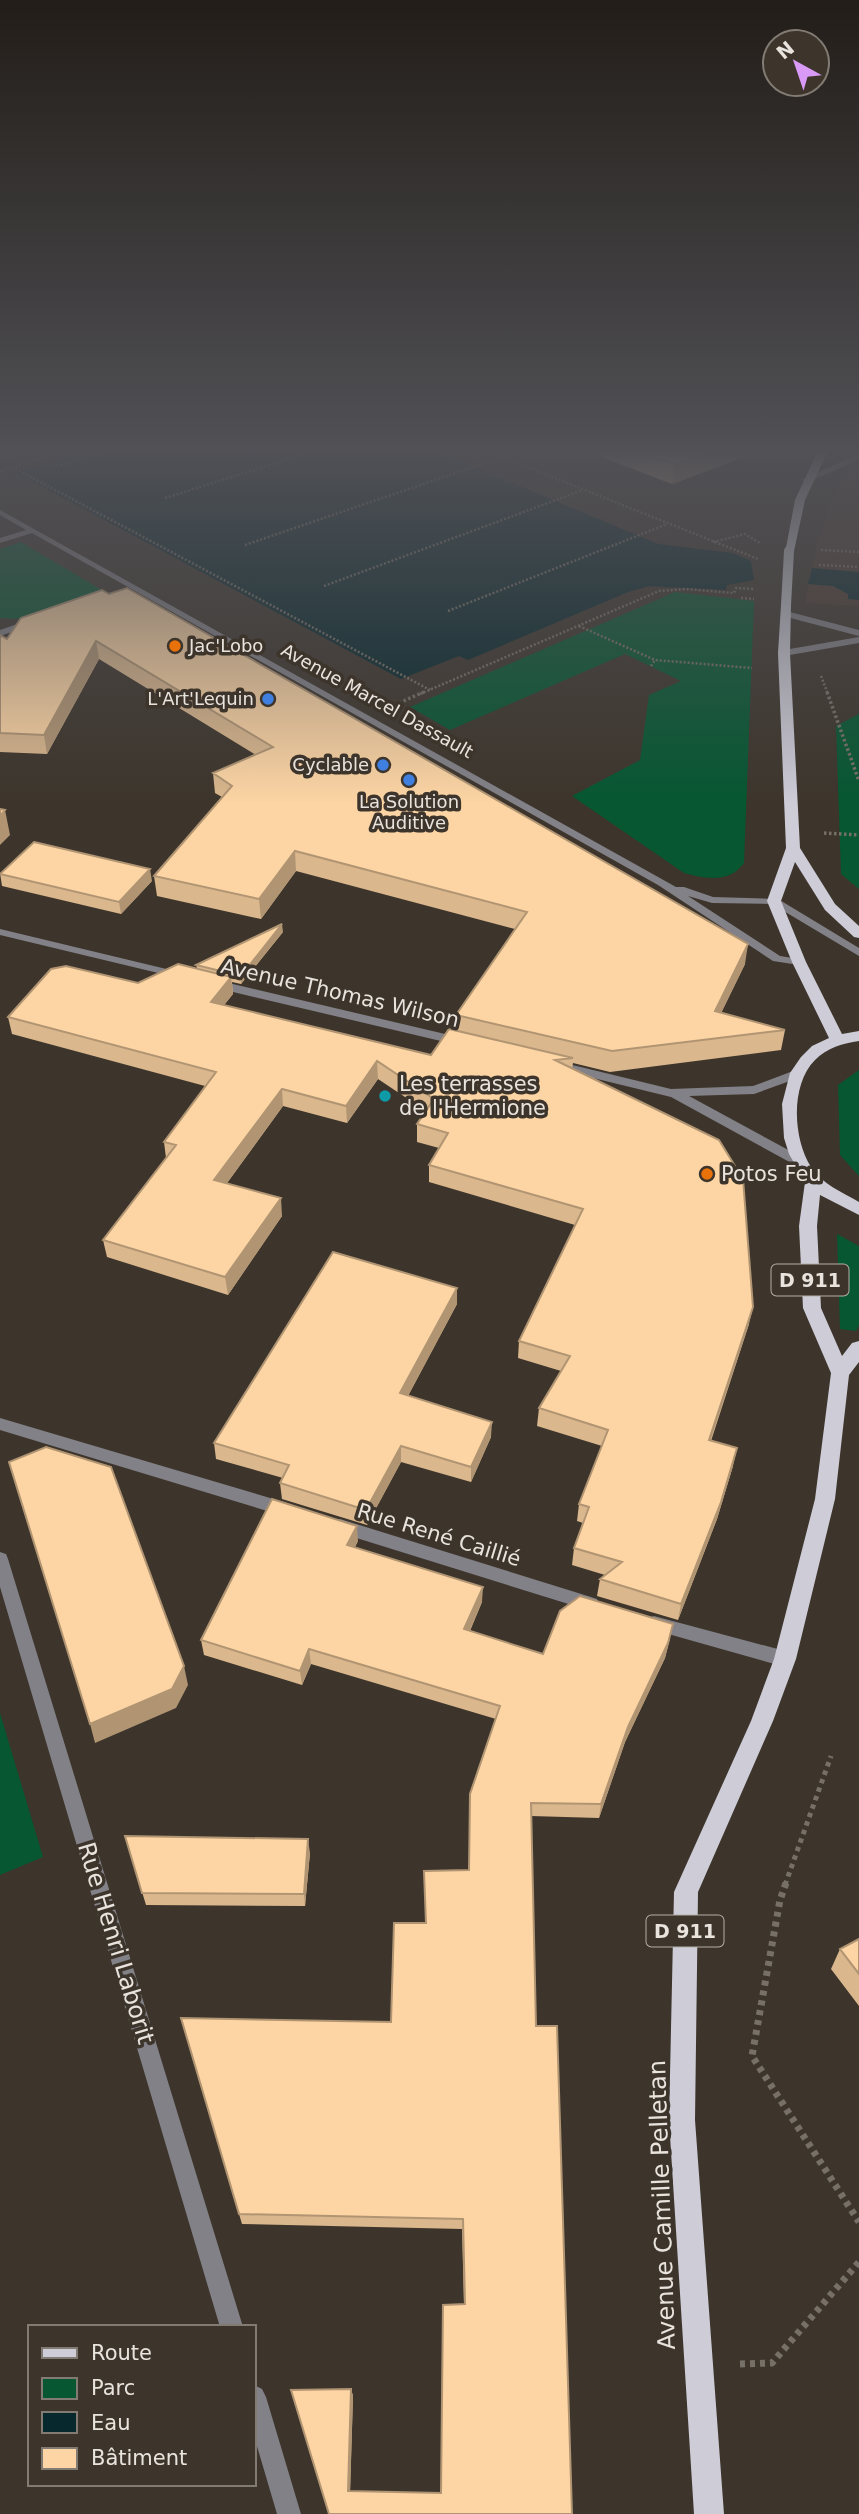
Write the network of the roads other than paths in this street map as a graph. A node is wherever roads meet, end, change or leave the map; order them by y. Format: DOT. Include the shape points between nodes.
graph roads {
  1 [pos="104,570"];
  2 [pos="788,570"];
  3 [pos="133,587"];
  4 [pos="121,591"];
  5 [pos="786,609"];
  6 [pos="48,616"];
  7 [pos="0,633"];
  8 [pos="859,633"];
  9 [pos="859,640"];
  10 [pos="784,653"];
  11 [pos="793,848"];
  12 [pos="662,883"];
  13 [pos="774,901"];
  14 [pos="0,932"];
  15 [pos="859,934"];
  16 [pos="859,953"];
  17 [pos="799,962"];
  18 [pos="191,978"];
  19 [pos="204,981"];
  20 [pos="859,1036"];
  21 [pos="837,1039"];
  22 [pos="472,1044"];
  23 [pos="538,1060"];
  24 [pos="797,1074"];
  25 [pos="671,1093"];
  26 [pos="800,1162"];
  27 [pos="813,1181"];
  28 [pos="859,1209"];
  29 [pos="859,1348"];
  30 [pos="840,1373"];
  31 [pos="0,1424"];
  32 [pos="0,1559"];
  33 [pos="610,1610"];
  34 [pos="636,1618"];
  35 [pos="785,1659"];
  36 [pos="231,2325"];
  37 [pos="256,2404"];
  38 [pos="289,2514"];
  39 [pos="709,2514"];
  1 -- 3 [label="street, Avenue Marcel Dassault"];
  2 -- 5 [label="main road, bridge"];
  3 -- 4 [label="street"];
  3 -- 12 [label="street, Avenue Marcel Dassault"];
  5 -- 8 [label="street"];
  5 -- 10 [label="main road"];
  6 -- 7 [label="street"];
  9 -- 10 [label="street"];
  10 -- 11 [label="main road"];
  11 -- 13 [label="main road"];
  11 -- 15 [label="main road" via="830,907"];
  12 -- 13 [label="street, Avenue Marcel Dassault" via="712,900"];
  12 -- 17 [label="street, Avenue Marcel Dassault" via="777,959"];
  13 -- 16 [label="street"];
  13 -- 17 [label="main road"];
  14 -- 18 [label="street, Avenue Thomas Wilson"];
  17 -- 21 [label="main road"];
  19 -- 22 [label="street, Avenue Thomas Wilson"];
  20 -- 21 [label="main road"];
  21 -- 24 [label="main road" via="807,1058"];
  23 -- 25 [label="street"];
  24 -- 25 [label="street" via="754,1090"];
  24 -- 26 [label="main road" via="790,1104 791,1133"];
  25 -- 26 [label="street"];
  26 -- 27 [label="main road"];
  27 -- 28 [label="main road"];
  27 -- 30 [label="main road, D 911" via="807,1226 811,1308"];
  29 -- 30 [label="main road"];
  30 -- 35 [label="main road, Avenue Camille Pelletan / D 911" via="825,1499"];
  31 -- 33 [label="street, Rue René Caillié"];
  32 -- 36 [label="street, Rue Henri Laborit"];
  34 -- 35 [label="street"];
  35 -- 39 [label="main road, Avenue Camille Pelletan / D 911" via="686,1892 682,2120"];
  37 -- 38 [label="street"];
}
